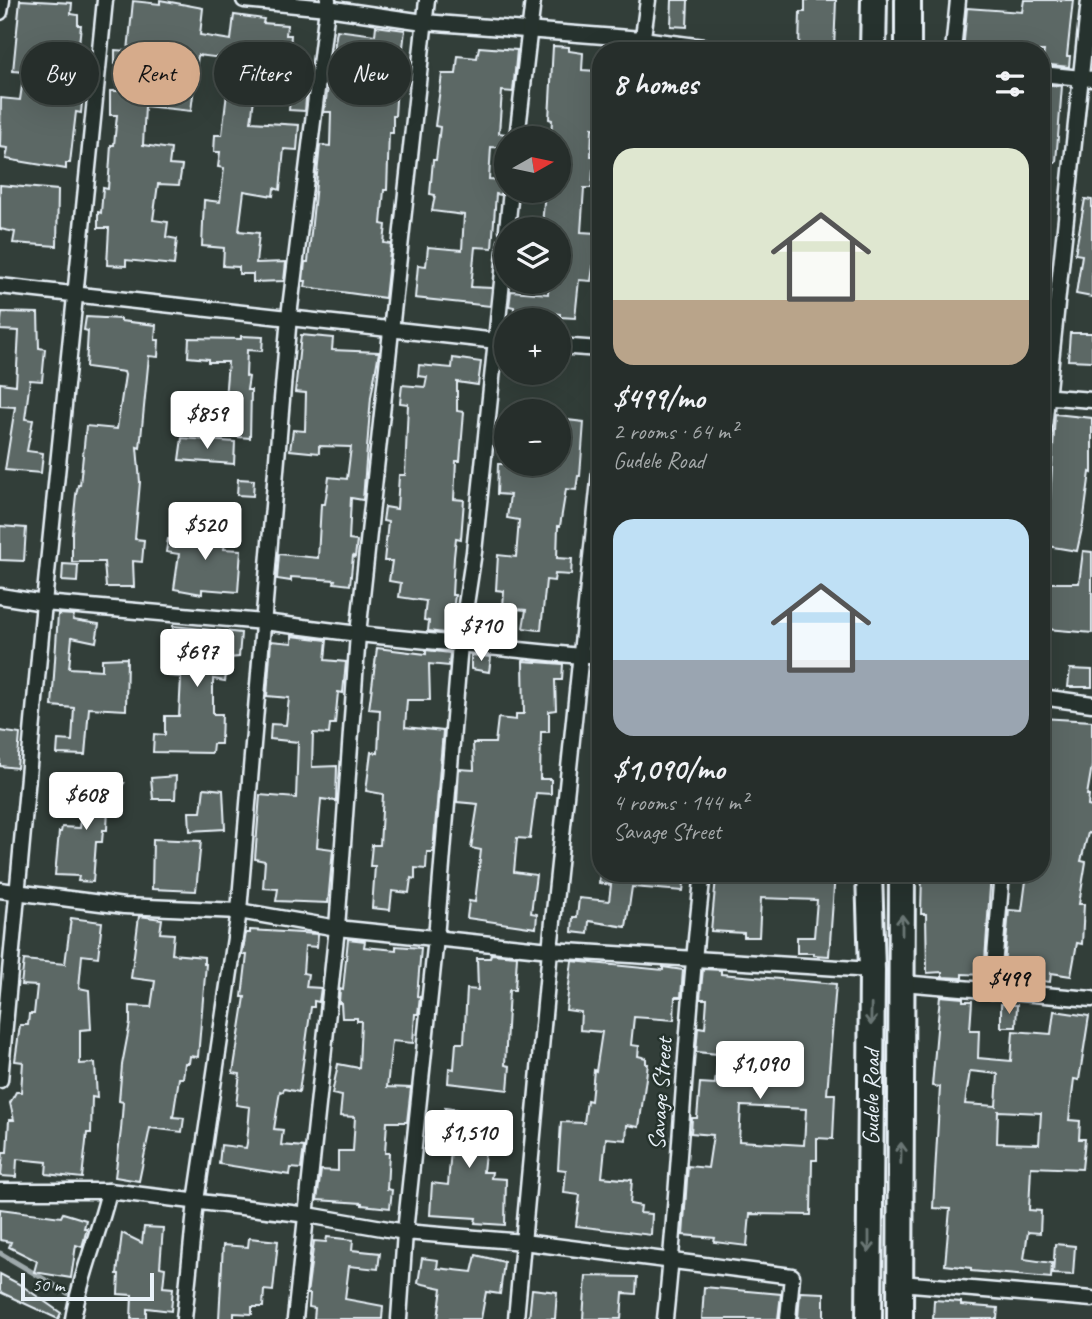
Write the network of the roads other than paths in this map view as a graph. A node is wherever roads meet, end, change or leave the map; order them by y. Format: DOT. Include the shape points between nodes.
graph roads {
  1 [pos="2,0"];
  2 [pos="105,0"];
  3 [pos="244,0"];
  4 [pos="427,0"];
  5 [pos="533,0"];
  6 [pos="648,0"];
  7 [pos="874,0"];
  8 [pos="908,0"];
  9 [pos="958,0"];
  10 [pos="1089,0"];
  11 [pos="328,4"];
  12 [pos="0,12"];
  13 [pos="424,22"];
  14 [pos="528,30"];
  15 [pos="619,42"];
  16 [pos="642,42"];
  17 [pos="873,42"];
  18 [pos="908,42"];
  19 [pos="954,42"];
  20 [pos="1050,75"];
  21 [pos="1086,79"];
  22 [pos="518,126"];
  23 [pos="0,286"];
  24 [pos="75,294"];
  25 [pos="289,316"];
  26 [pos="390,330"];
  27 [pos="494,340"];
  28 [pos="571,347"];
  29 [pos="592,348"];
  30 [pos="1050,351"];
  31 [pos="495,385"];
  32 [pos="1050,396"];
  33 [pos="1092,400"];
  34 [pos="592,545"];
  35 [pos="0,596"];
  36 [pos="44,603"];
  37 [pos="264,622"];
  38 [pos="358,634"];
  39 [pos="460,644"];
  40 [pos="580,656"];
  41 [pos="592,656"];
  42 [pos="1050,698"];
  43 [pos="1092,704"];
  44 [pos="702,882"];
  45 [pos="869,882"];
  46 [pos="902,882"];
  47 [pos="1001,882"];
  48 [pos="0,890"];
  49 [pos="18,892"];
  50 [pos="239,911"];
  51 [pos="337,928"];
  52 [pos="436,938"];
  53 [pos="550,950"];
  54 [pos="693,958"];
  55 [pos="872,970"];
  56 [pos="902,983"];
  57 [pos="992,991"];
  58 [pos="1092,999"];
  59 [pos="0,1080"];
  60 [pos="0,1191"];
  61 [pos="109,1191"];
  62 [pos="196,1201"];
  63 [pos="308,1214"];
  64 [pos="405,1232"];
  65 [pos="523,1242"];
  66 [pos="671,1262"];
  67 [pos="900,1283"];
  68 [pos="1092,1299"];
  69 [pos="73,1319"];
  70 [pos="184,1319"];
  71 [pos="295,1319"];
  72 [pos="399,1319"];
  73 [pos="516,1319"];
  74 [pos="665,1319"];
  75 [pos="788,1319"];
  76 [pos="869,1319"];
  77 [pos="900,1319"];
  1 -- 12 [label="street"];
  2 -- 24 [label="street"];
  3 -- 11 [label="street"];
  4 -- 13 [label="street"];
  5 -- 14 [label="street"];
  6 -- 16 [label="street"];
  7 -- 17 [label="highway"];
  8 -- 18 [label="highway"];
  9 -- 19 [label="street"];
  10 -- 21 [label="street"];
  11 -- 13 [label="street"];
  11 -- 25 [label="street"];
  13 -- 14 [label="street"];
  13 -- 26 [label="street"];
  14 -- 15 [label="street"];
  14 -- 22 [label="street"];
  20 -- 21 [label="street"];
  21 -- 30 [label="street"];
  23 -- 24 [label="street"];
  24 -- 25 [label="street"];
  24 -- 36 [label="street"];
  25 -- 26 [label="street"];
  25 -- 37 [label="street"];
  26 -- 27 [label="street"];
  26 -- 38 [label="street"];
  28 -- 29 [label="street"];
  31 -- 39 [label="street"];
  32 -- 33 [label="street"];
  34 -- 40 [label="street"];
  35 -- 36 [label="street"];
  36 -- 37 [label="street"];
  36 -- 49 [label="street"];
  37 -- 38 [label="street"];
  37 -- 50 [label="street"];
  38 -- 39 [label="street"];
  38 -- 51 [label="street"];
  39 -- 40 [label="street"];
  39 -- 52 [label="street"];
  40 -- 41 [label="street"];
  40 -- 53 [label="street"];
  42 -- 43 [label="street"];
  44 -- 54 [label="street, Savage Street"];
  45 -- 55 [label="highway, Gudele Road"];
  56 -- 46 [label="highway, Gudele Road, one-way"];
  47 -- 57 [label="street"];
  48 -- 49 [label="street"];
  49 -- 50 [label="street" via="124,906"];
  49 -- 59 [label="street"];
  50 -- 51 [label="street"];
  50 -- 62 [label="street"];
  51 -- 52 [label="street"];
  51 -- 63 [label="street"];
  52 -- 53 [label="street"];
  52 -- 64 [label="street"];
  53 -- 54 [label="street"];
  53 -- 65 [label="street"];
  54 -- 55 [label="street"];
  54 -- 66 [label="street, Savage Street"];
  55 -- 76 [label="highway, Gudele Road, one-way"];
  56 -- 57 [label="street"];
  67 -- 56 [label="highway, Gudele Road, one-way"];
  57 -- 58 [label="street"];
  60 -- 61 [label="street"];
  61 -- 62 [label="street"];
  61 -- 69 [label="street"];
  62 -- 63 [label="street"];
  62 -- 70 [label="street"];
  63 -- 64 [label="street"];
  63 -- 71 [label="street"];
  64 -- 65 [label="street"];
  64 -- 72 [label="street"];
  65 -- 66 [label="street"];
  65 -- 73 [label="street"];
  66 -- 74 [label="street, Savage Street"];
  66 -- 75 [label="street" via="792,1276"];
  67 -- 68 [label="street"];
  67 -- 77 [label="highway, Gudele Road"];
}
